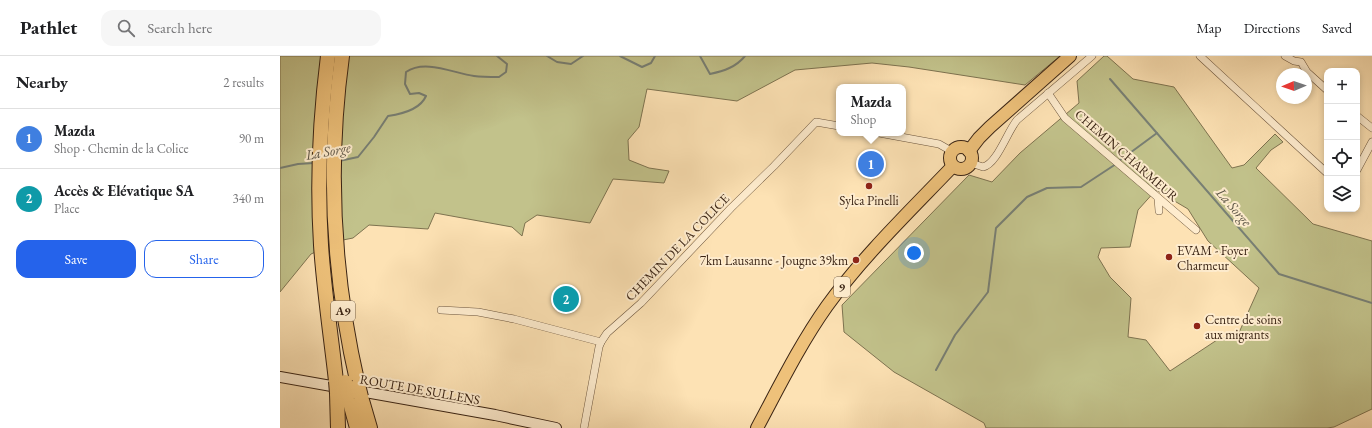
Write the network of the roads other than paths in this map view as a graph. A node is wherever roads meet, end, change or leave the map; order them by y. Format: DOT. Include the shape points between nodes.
graph roads {
  1 [pos="328,56"];
  2 [pos="342,56"];
  3 [pos="1070,56"];
  4 [pos="1092,56"];
  5 [pos="1200,56"];
  6 [pos="1285,56"];
  7 [pos="1324,87"];
  8 [pos="1048,93"];
  9 [pos="1360,118"];
  10 [pos="836,125"];
  11 [pos="1372,128"];
  12 [pos="895,136"];
  13 [pos="1372,142"];
  14 [pos="969,151"];
  15 [pos="953,152"];
  16 [pos="971,164"];
  17 [pos="1360,164"];
  18 [pos="953,166"];
  19 [pos="1324,170"];
  20 [pos="1158,198"];
  21 [pos="1159,211"];
  22 [pos="1196,230"];
  23 [pos="441,310"];
  24 [pos="601,342"];
  25 [pos="280,377"];
  26 [pos="348,389"];
  27 [pos="338,428"];
  28 [pos="357,428"];
  29 [pos="370,428"];
  30 [pos="556,428"];
  31 [pos="584,428"];
  32 [pos="757,428"];
  1 -- 26 [label="highway, A9" via="320,150 321,244 329,314"];
  2 -- 26 [label="highway, A9" via="334,151 335,236"];
  3 -- 14 [label="main road" via="990,127"];
  4 -- 8 [label="street"];
  5 -- 19 [label="street"];
  6 -- 7 [label="street" via="1301,62 1307,72"];
  8 -- 16 [label="street" via="1014,124 991,163 982,167"];
  8 -- 20 [label="street, CHEMIN CHARMEUR" via="1065,118"];
  9 -- 11 [label="street"];
  10 -- 24 [label="street, CHEMIN DE LA COLICE" via="816,122"];
  12 -- 15 [label="street" via="939,144"];
  13 -- 17 [label="street"];
  14 -- 15 [label="main road" via="959,148"];
  14 -- 16 [label="main road" via="972,157"];
  15 -- 18 [label="main road" via="950,157"];
  16 -- 18 [label="main road" via="963,170"];
  18 -- 32 [label="main road, 9" via="860,265 833,298 801,346"];
  20 -- 21 [label="street"];
  20 -- 22 [label="street, CHEMIN CHARMEUR"];
  23 -- 24 [label="street" via="514,319"];
  24 -- 31 [label="street, CHEMIN DE LA COLICE"];
  25 -- 30 [label="main road, ROUTE DE SULLENS"];
  26 -- 27 [label="highway"];
  26 -- 28 [label="highway, A9"];
  26 -- 29 [label="highway, A9"];
}
